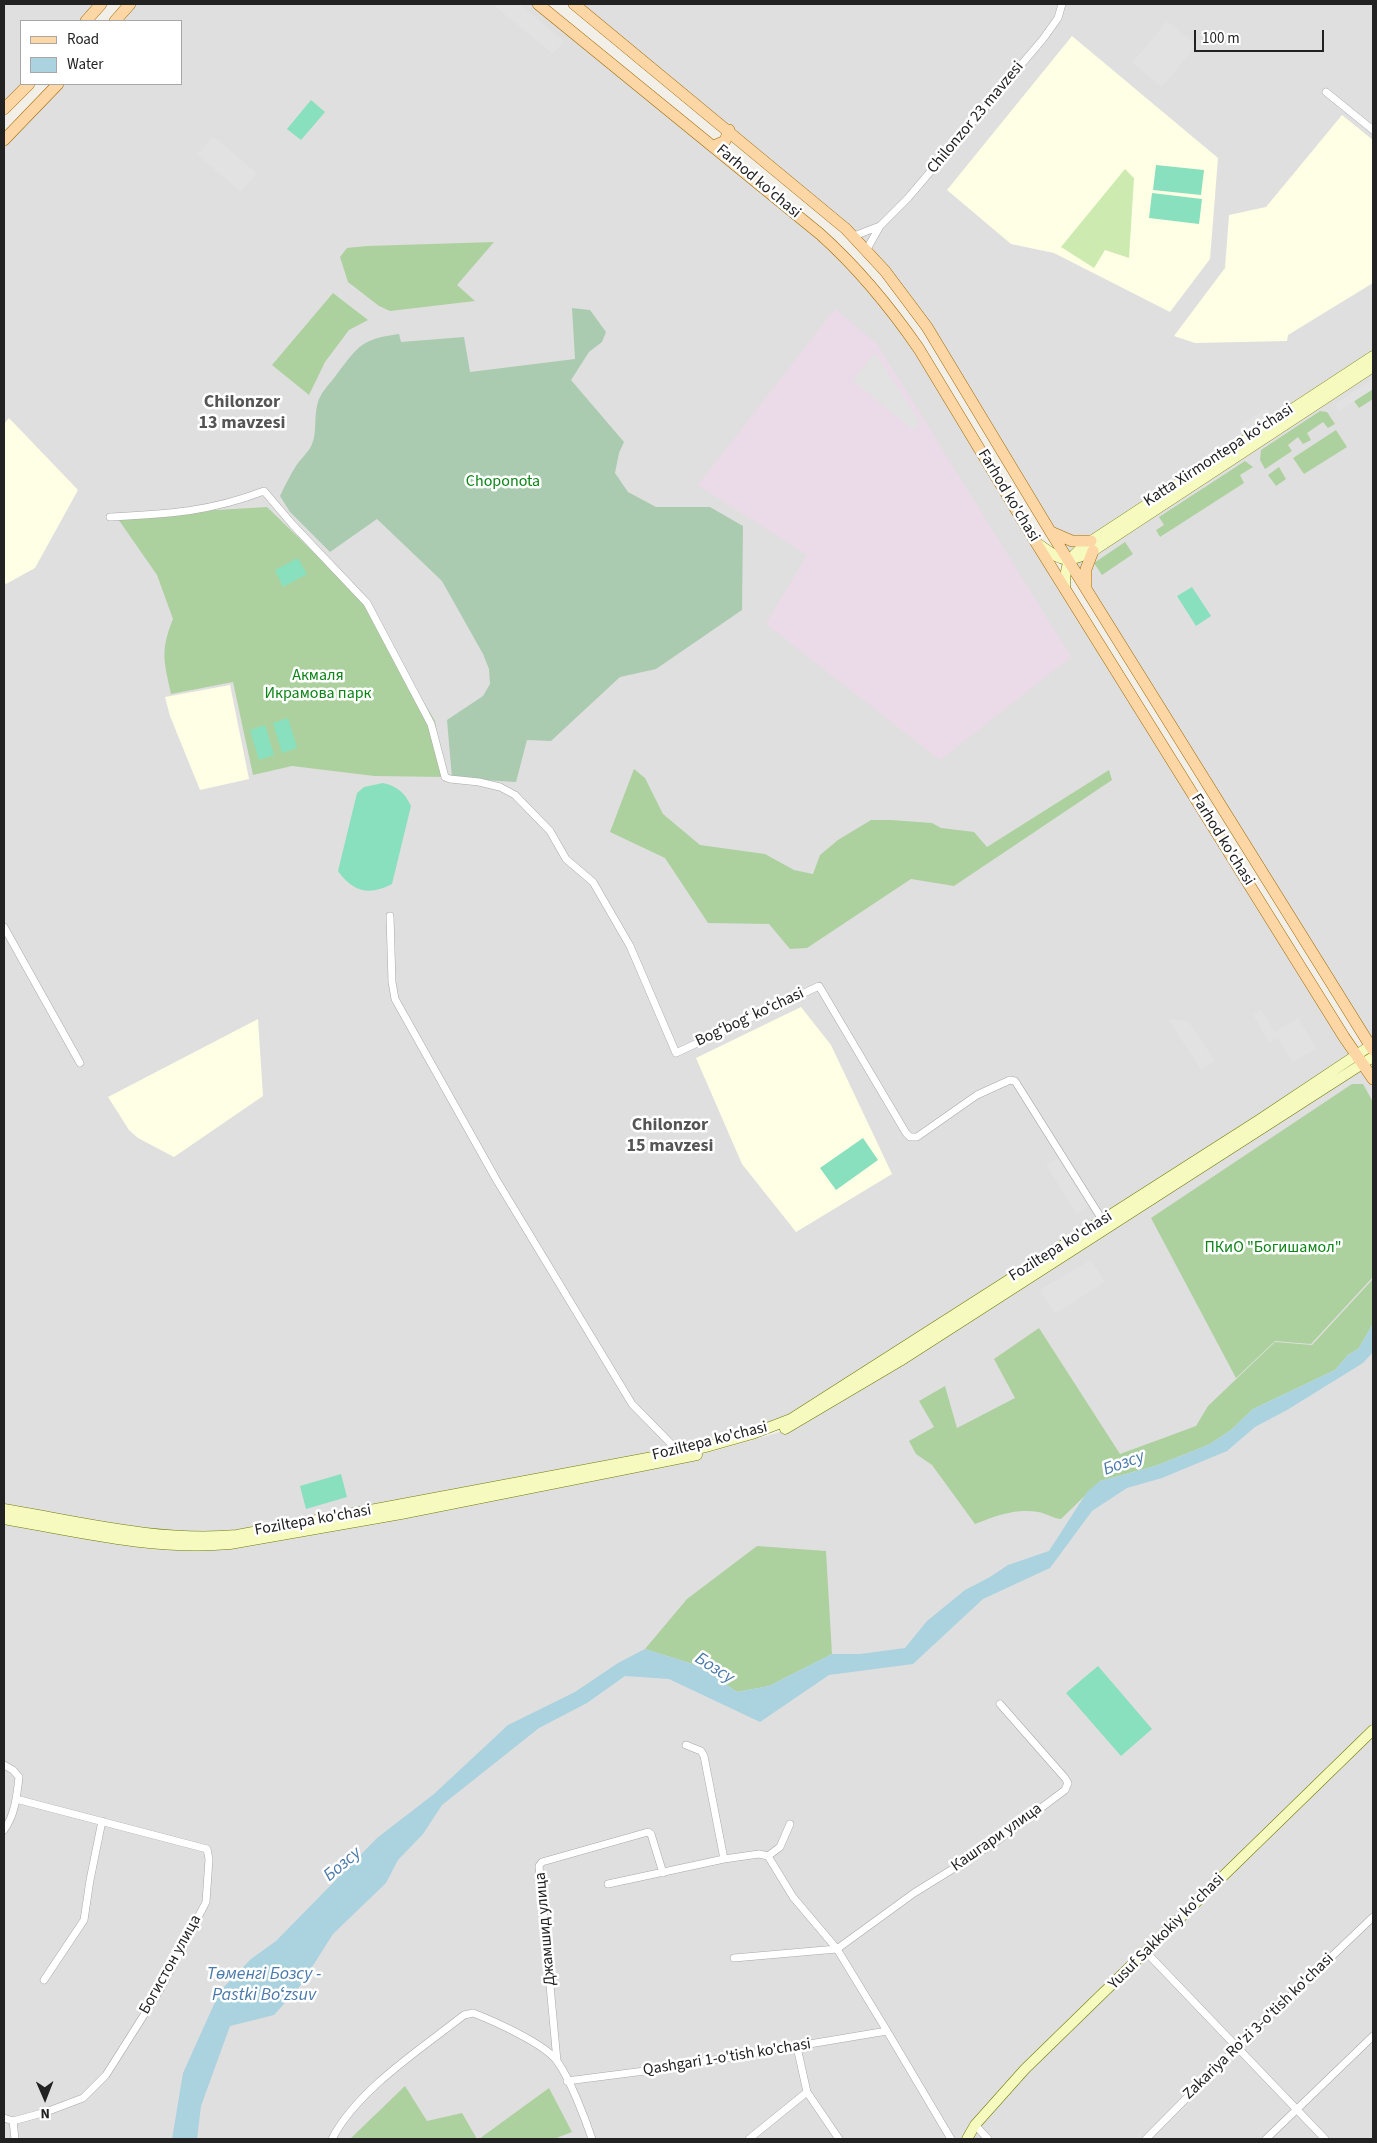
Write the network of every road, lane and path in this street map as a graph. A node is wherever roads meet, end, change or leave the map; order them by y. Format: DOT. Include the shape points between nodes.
graph roads {
  1 [pos="101,4"];
  2 [pos="130,4"];
  3 [pos="538,4"];
  4 [pos="574,4"];
  5 [pos="1062,4"];
  6 [pos="87,20"];
  7 [pos="116,20"];
  8 [pos="28,85"];
  9 [pos="57,85"];
  10 [pos="1326,92"];
  11 [pos="4,109"];
  12 [pos="729,130"];
  13 [pos="1373,130"];
  14 [pos="4,140"];
  15 [pos="714,146"];
  16 [pos="755,152"];
  17 [pos="741,168"];
  18 [pos="880,226"];
  19 [pos="854,236"];
  20 [pos="867,249"];
  21 [pos="1373,356"];
  22 [pos="1373,367"];
  23 [pos="110,517"];
  24 [pos="1050,531"];
  25 [pos="1035,541"];
  26 [pos="1092,546"];
  27 [pos="1068,561"];
  28 [pos="1065,590"];
  29 [pos="1086,590"];
  30 [pos="390,916"];
  31 [pos="4,927"];
  32 [pos="1372,1046"];
  33 [pos="1373,1057"];
  34 [pos="1360,1059"];
  35 [pos="80,1063"];
  36 [pos="1373,1079"];
  37 [pos="1103,1220"];
  38 [pos="680,1456"];
  39 [pos="4,1509"];
  40 [pos="4,1519"];
  41 [pos="1000,1704"];
  42 [pos="1373,1730"];
  43 [pos="686,1745"];
  44 [pos="4,1765"];
  45 [pos="16,1799"];
  46 [pos="102,1821"];
  47 [pos="790,1824"];
  48 [pos="4,1830"];
  49 [pos="768,1856"];
  50 [pos="724,1860"];
  51 [pos="663,1872"];
  52 [pos="608,1884"];
  53 [pos="1373,1916"];
  54 [pos="836,1949"];
  55 [pos="1146,1952"];
  56 [pos="734,1958"];
  57 [pos="44,1980"];
  58 [pos="887,2030"];
  59 [pos="1373,2036"];
  60 [pos="796,2047"];
  61 [pos="1237,2048"];
  62 [pos="557,2060"];
  63 [pos="567,2081"];
  64 [pos="807,2092"];
  65 [pos="1296,2109"];
  66 [pos="4,2118"];
  67 [pos="13,2121"];
  68 [pos="975,2125"];
  69 [pos="15,2139"];
  70 [pos="332,2139"];
  71 [pos="592,2139"];
  72 [pos="750,2139"];
  73 [pos="839,2139"];
  74 [pos="951,2139"];
  75 [pos="967,2139"];
  76 [pos="988,2139"];
  77 [pos="1146,2139"];
  78 [pos="1266,2139"];
  79 [pos="1325,2139"];
  1 -- 6 [label="main road"];
  2 -- 7 [label="main road"];
  3 -- 15 [label="main road, Farhod ko'chasi"];
  4 -- 12 [label="main road, Farhod ko'chasi"];
  5 -- 18 [label="street, Chilonzor 23 mavzesi" via="1058,18 1043,39 908,198"];
  8 -- 11 [label="main road"];
  9 -- 14 [label="main road"];
  10 -- 13 [label="street"];
  12 -- 15 [label="main road" via="725,141"];
  12 -- 16 [label="main road, Farhod ko'chasi"];
  15 -- 17 [label="main road, Farhod ko'chasi"];
  16 -- 17 [label="main road" via="744,157"];
  16 -- 19 [label="main road, Farhod ko'chasi"];
  17 -- 25 [label="main road, Farhod ko'chasi" via="832,245 889,308 918,349"];
  18 -- 19 [label="street, Chilonzor 23 mavzesi"];
  18 -- 20 [label="street, Chilonzor 23 mavzesi"];
  19 -- 20 [label="main road, Farhod ko'chasi"];
  20 -- 24 [label="main road, Farhod ko'chasi" via="931,334"];
  21 -- 26 [label="main road, Katta Xirmontepa koʻchasi"];
  22 -- 26 [label="main road, Katta Xirmontepa koʻchasi"];
  23 -- 37 [label="street, Bogʻbogʻ koʻchasi" via="213,508 264,491 368,603 431,724 444,777 500,787 514,795 550,831 566,858 593,882 630,946 676,1053 819,986 906,1134 917,1137 977,1095 1010,1080 1015,1081"];
  24 -- 26 [label="main road"];
  24 -- 27 [label="main road, Farhod ko'chasi"];
  25 -- 27 [label="main road"];
  25 -- 28 [label="main road, Farhod ko'chasi"];
  26 -- 27 [label="main road, Katta Xirmontepa koʻchasi"];
  26 -- 29 [label="main road" via="1086,569"];
  27 -- 28 [label="main road"];
  27 -- 29 [label="main road, Farhod ko'chasi"];
  28 -- 34 [label="main road, Farhod ko'chasi"];
  29 -- 32 [label="main road, Farhod ko'chasi"];
  30 -- 38 [label="street" via="395,999 500,1186 627,1396 637,1411 674,1444"];
  31 -- 35 [label="street"];
  32 -- 34 [label="main road, Foziltepa ko'chasi"];
  33 -- 34 [label="main road, Foziltepa ko'chasi"];
  34 -- 36 [label="main road, Farhod ko'chasi"];
  34 -- 37 [label="main road, Foziltepa ko'chasi"];
  34 -- 38 [label="main road, Foziltepa ko'chasi" via="900,1361 796,1425 754,1440"];
  37 -- 38 [label="main road, Foziltepa ko'chasi" via="791,1419"];
  38 -- 39 [label="main road, Foziltepa ko'chasi" via="216,1537 170,1536"];
  38 -- 40 [label="main road, Foziltepa ko'chasi" via="401,1514 224,1545 170,1544"];
  41 -- 54 [label="street, Кашгари улица" via="1065,1778 1068,1783 1065,1790 993,1844 914,1893"];
  42 -- 55 [label="main road, Yusuf Sakkokiy ko'chasi"];
  43 -- 50 [label="street" via="701,1751 704,1756"];
  44 -- 45 [label="street" via="19,1777"];
  45 -- 46 [label="street, Богистон улица"];
  45 -- 48 [label="street"];
  46 -- 57 [label="street" via="84,1920"];
  46 -- 67 [label="street, Богистон улица" via="207,1849 206,1902 161,1988 106,2075 83,2098"];
  47 -- 49 [label="street" via="780,1847"];
  49 -- 50 [label="street" via="759,1854"];
  49 -- 54 [label="street" via="793,1897"];
  50 -- 51 [label="street"];
  51 -- 52 [label="street"];
  51 -- 62 [label="street, Джамшид улица" via="648,1832 542,1862"];
  53 -- 61 [label="street, Zakariya Ro'zi 3-o'tish ko'chasi"];
  54 -- 56 [label="street"];
  54 -- 58 [label="street"];
  55 -- 61 [label="street"];
  55 -- 68 [label="main road, Yusuf Sakkokiy ko'chasi" via="1025,2069"];
  58 -- 60 [label="street, Qashgari 1-o'tish ko'chasi"];
  58 -- 74 [label="street"];
  59 -- 65 [label="street"];
  60 -- 63 [label="street, Qashgari 1-o'tish ko'chasi" via="660,2070"];
  60 -- 64 [label="street"];
  61 -- 65 [label="street"];
  61 -- 77 [label="street, Zakariya Ro'zi 3-o'tish ko'chasi"];
  62 -- 63 [label="street, Джамшид улица"];
  62 -- 70 [label="street, Джамшид улица" via="537,2045 486,2018 473,2013 464,2015 382,2079"];
  63 -- 71 [label="street, Джамшид улица"];
  64 -- 72 [label="street"];
  64 -- 73 [label="street"];
  65 -- 78 [label="street"];
  65 -- 79 [label="street"];
  66 -- 67 [label="street"];
  67 -- 69 [label="street"];
  68 -- 75 [label="main road, Yusuf Sakkokiy ko'chasi"];
  68 -- 76 [label="street"];
}
